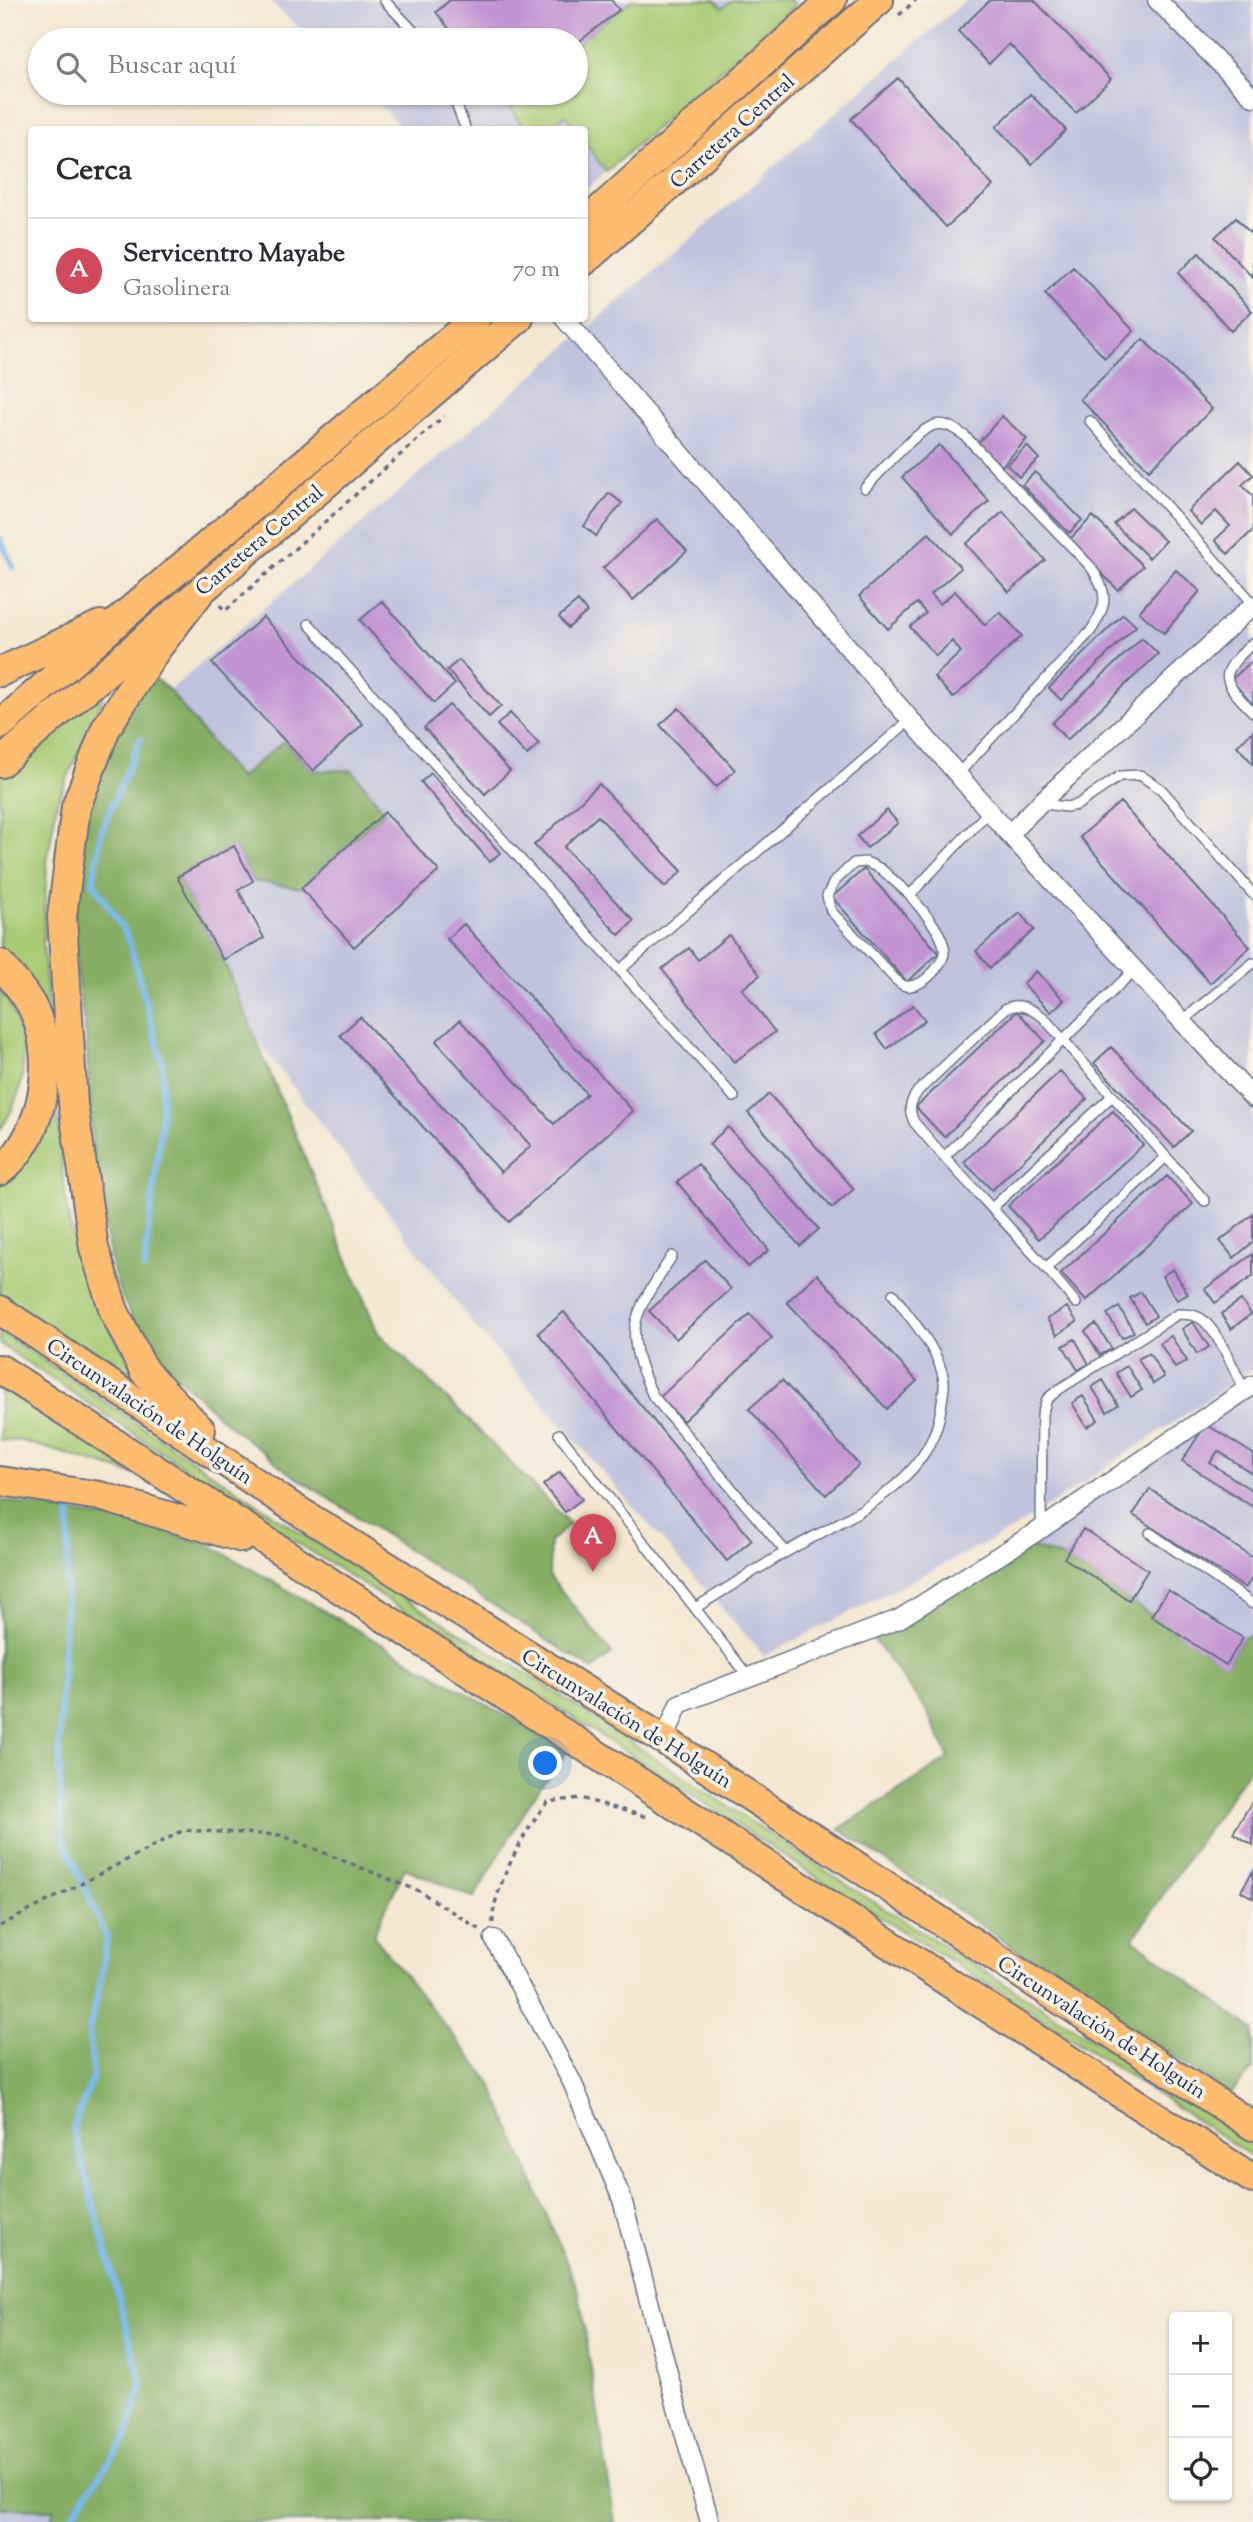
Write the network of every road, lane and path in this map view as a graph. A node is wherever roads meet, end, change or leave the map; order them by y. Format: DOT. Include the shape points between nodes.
graph roads {
  1 [pos="384,0"];
  2 [pos="832,0"];
  3 [pos="879,0"];
  4 [pos="1157,0"];
  5 [pos="411,28"];
  6 [pos="1253,97"];
  7 [pos="457,105"];
  8 [pos="464,126"];
  9 [pos="588,220"];
  10 [pos="588,257"];
  11 [pos="471,322"];
  12 [pos="514,322"];
  13 [pos="567,322"];
  14 [pos="451,410"];
  15 [pos="1090,421"];
  16 [pos="865,488"];
  17 [pos="204,587"];
  18 [pos="1253,604"];
  19 [pos="134,608"];
  20 [pos="309,624"];
  21 [pos="1253,643"];
  22 [pos="0,672"];
  23 [pos="1253,712"];
  24 [pos="910,720"];
  25 [pos="0,725"];
  26 [pos="0,763"];
  27 [pos="957,775"];
  28 [pos="1040,803"];
  29 [pos="989,811"];
  30 [pos="1009,834"];
  31 [pos="1253,894"];
  32 [pos="910,895"];
  33 [pos="1253,963"];
  34 [pos="0,964"];
  35 [pos="620,970"];
  36 [pos="1134,970"];
  37 [pos="1182,1021"];
  38 [pos="1062,1041"];
  39 [pos="1112,1096"];
  40 [pos="734,1097"];
  41 [pos="1253,1098"];
  42 [pos="944,1157"];
  43 [pos="1166,1157"];
  44 [pos="0,1171"];
  45 [pos="1205,1200"];
  46 [pos="992,1208"];
  47 [pos="672,1256"];
  48 [pos="1047,1267"];
  49 [pos="893,1294"];
  50 [pos="1076,1303"];
  51 [pos="0,1310"];
  52 [pos="0,1369"];
  53 [pos="1249,1388"];
  54 [pos="559,1434"];
  55 [pos="0,1481"];
  56 [pos="286,1503"];
  57 [pos="1041,1529"];
  58 [pos="1150,1533"];
  59 [pos="273,1547"];
  60 [pos="786,1552"];
  61 [pos="1253,1604"];
  62 [pos="695,1608"];
  63 [pos="748,1676"];
  64 [pos="664,1740"];
  65 [pos="648,1817"];
  66 [pos="0,1926"];
  67 [pos="494,1939"];
  68 [pos="1253,2126"];
  69 [pos="1253,2179"];
  70 [pos="710,2522"];
  1 -- 5 [label="lane"];
  2 -- 9 [label="highway, Carretera Central"];
  3 -- 10 [label="highway, Carretera Central"];
  4 -- 6 [label="street"];
  7 -- 8 [label="lane"];
  11 -- 19 [label="highway, Carretera Central"];
  12 -- 17 [label="highway, Carretera Central"];
  13 -- 24 [label="street"];
  14 -- 17 [label="path" via="225,611"];
  15 -- 18 [label="lane"];
  16 -- 27 [label="lane" via="921,433 936,424 950,426 965,436 1102,583 1105,600 1090,632"];
  17 -- 26 [label="highway, Carretera Central"];
  17 -- 56 [label="highway" via="155,651 106,728 76,807 62,916 73,1104 94,1248 114,1311 144,1371 193,1423"];
  18 -- 28 [label="street"];
  19 -- 22 [label="highway"];
  19 -- 25 [label="highway, Carretera Central"];
  20 -- 35 [label="lane"];
  21 -- 23 [label="lane" via="1226,678 1231,690"];
  24 -- 27 [label="street"];
  24 -- 35 [label="lane"];
  27 -- 29 [label="street"];
  28 -- 30 [label="street"];
  28 -- 31 [label="lane" via="1077,805 1120,776 1140,775 1161,789"];
  29 -- 30 [label="street"];
  29 -- 32 [label="lane"];
  30 -- 36 [label="street"];
  32 -- 32 [label="lane" via="866,862 854,863 827,896 831,911 895,979 909,986 940,964 944,950 940,936"];
  33 -- 37 [label="lane"];
  34 -- 44 [label="highway" via="30,1004 44,1045 45,1088 32,1129"];
  35 -- 40 [label="lane"];
  36 -- 37 [label="street"];
  36 -- 38 [label="lane"];
  37 -- 41 [label="street"];
  38 -- 39 [label="lane"];
  38 -- 42 [label="lane"];
  38 -- 42 [label="lane" via="1043,1017 1011,1005 918,1091 911,1100 914,1122"];
  39 -- 43 [label="lane"];
  39 -- 46 [label="lane"];
  42 -- 46 [label="lane"];
  43 -- 45 [label="lane"];
  43 -- 48 [label="lane"];
  46 -- 48 [label="lane"];
  47 -- 60 [label="lane" via="638,1310 633,1340 641,1369 653,1396"];
  48 -- 50 [label="lane"];
  49 -- 60 [label="lane" via="935,1355 944,1383 939,1420 927,1447 901,1481 858,1514"];
  51 -- 56 [label="highway, Circunvalación de Holguín"];
  52 -- 59 [label="highway"];
  53 -- 57 [label="street"];
  53 -- 57 [label="lane" via="1202,1319 1178,1314 1058,1390 1042,1414"];
  54 -- 62 [label="lane"];
  55 -- 59 [label="highway" via="100,1496"];
  56 -- 64 [label="highway, Circunvalación de Holguín"];
  57 -- 63 [label="street" via="899,1619"];
  58 -- 61 [label="lane"];
  59 -- 69 [label="highway"];
  60 -- 62 [label="lane"];
  62 -- 63 [label="lane"];
  63 -- 64 [label="street" via="679,1704"];
  64 -- 68 [label="highway, Circunvalación de Holguín"];
  65 -- 67 [label="path" via="580,1798 548,1802 526,1833 496,1898"];
  66 -- 67 [label="path" via="184,1830 280,1835 419,1891"];
  67 -- 70 [label="street" via="572,2082 622,2199"];
}
